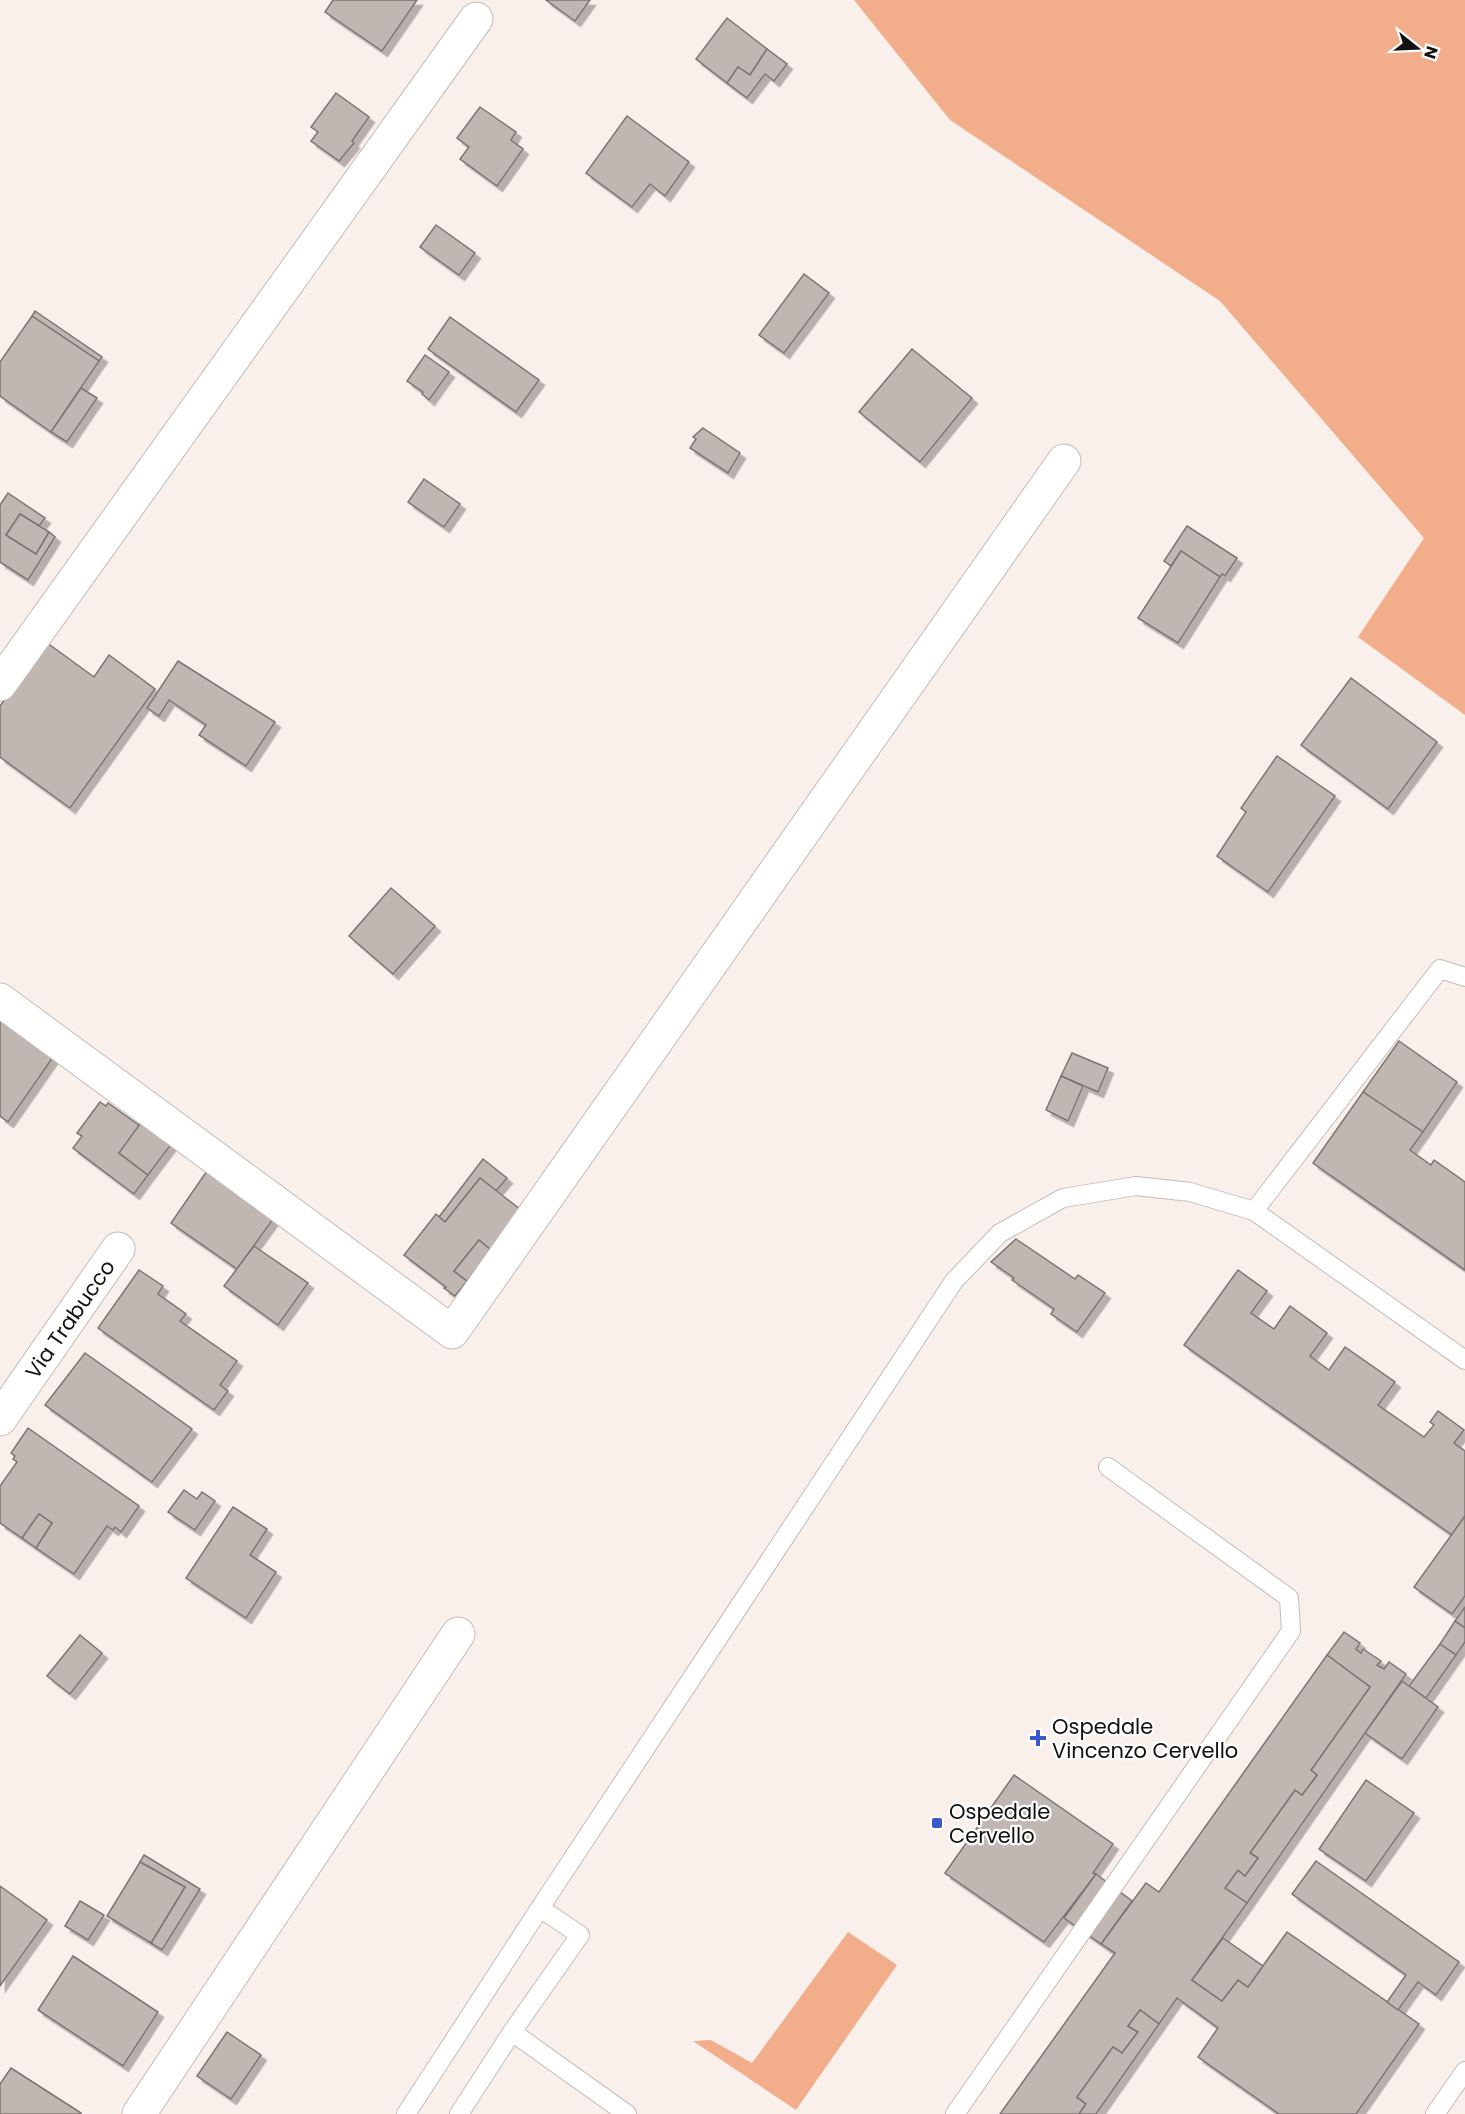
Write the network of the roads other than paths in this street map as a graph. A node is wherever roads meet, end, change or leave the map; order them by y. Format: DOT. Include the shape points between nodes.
graph roads {
  1 [pos="476,20"];
  2 [pos="1064,460"];
  3 [pos="0,684"];
  4 [pos="1465,977"];
  5 [pos="0,1000"];
  6 [pos="1254,1211"];
  7 [pos="118,1249"];
  8 [pos="1465,1360"];
  9 [pos="0,1419"];
  10 [pos="1108,1467"];
  11 [pos="458,1634"];
  12 [pos="540,1908"];
  13 [pos="512,2032"];
  14 [pos="1465,2071"];
  15 [pos="139,2114"];
  16 [pos="406,2114"];
  17 [pos="459,2114"];
  18 [pos="627,2114"];
  19 [pos="956,2114"];
  20 [pos="1435,2114"];
  1 -- 3 [label="street"];
  2 -- 5 [label="street" via="452,1332"];
  4 -- 6 [label="lane" via="1440,969"];
  6 -- 8 [label="lane"];
  6 -- 12 [label="lane" via="1190,1192 1136,1186 1063,1198 1000,1233 954,1281"];
  7 -- 9 [label="street, Via Trabucco"];
  10 -- 19 [label="lane" via="1289,1598 1291,1631"];
  11 -- 15 [label="street"];
  12 -- 13 [label="lane" via="580,1935"];
  12 -- 16 [label="lane"];
  13 -- 17 [label="lane"];
  13 -- 18 [label="lane"];
  14 -- 20 [label="lane"];
}
